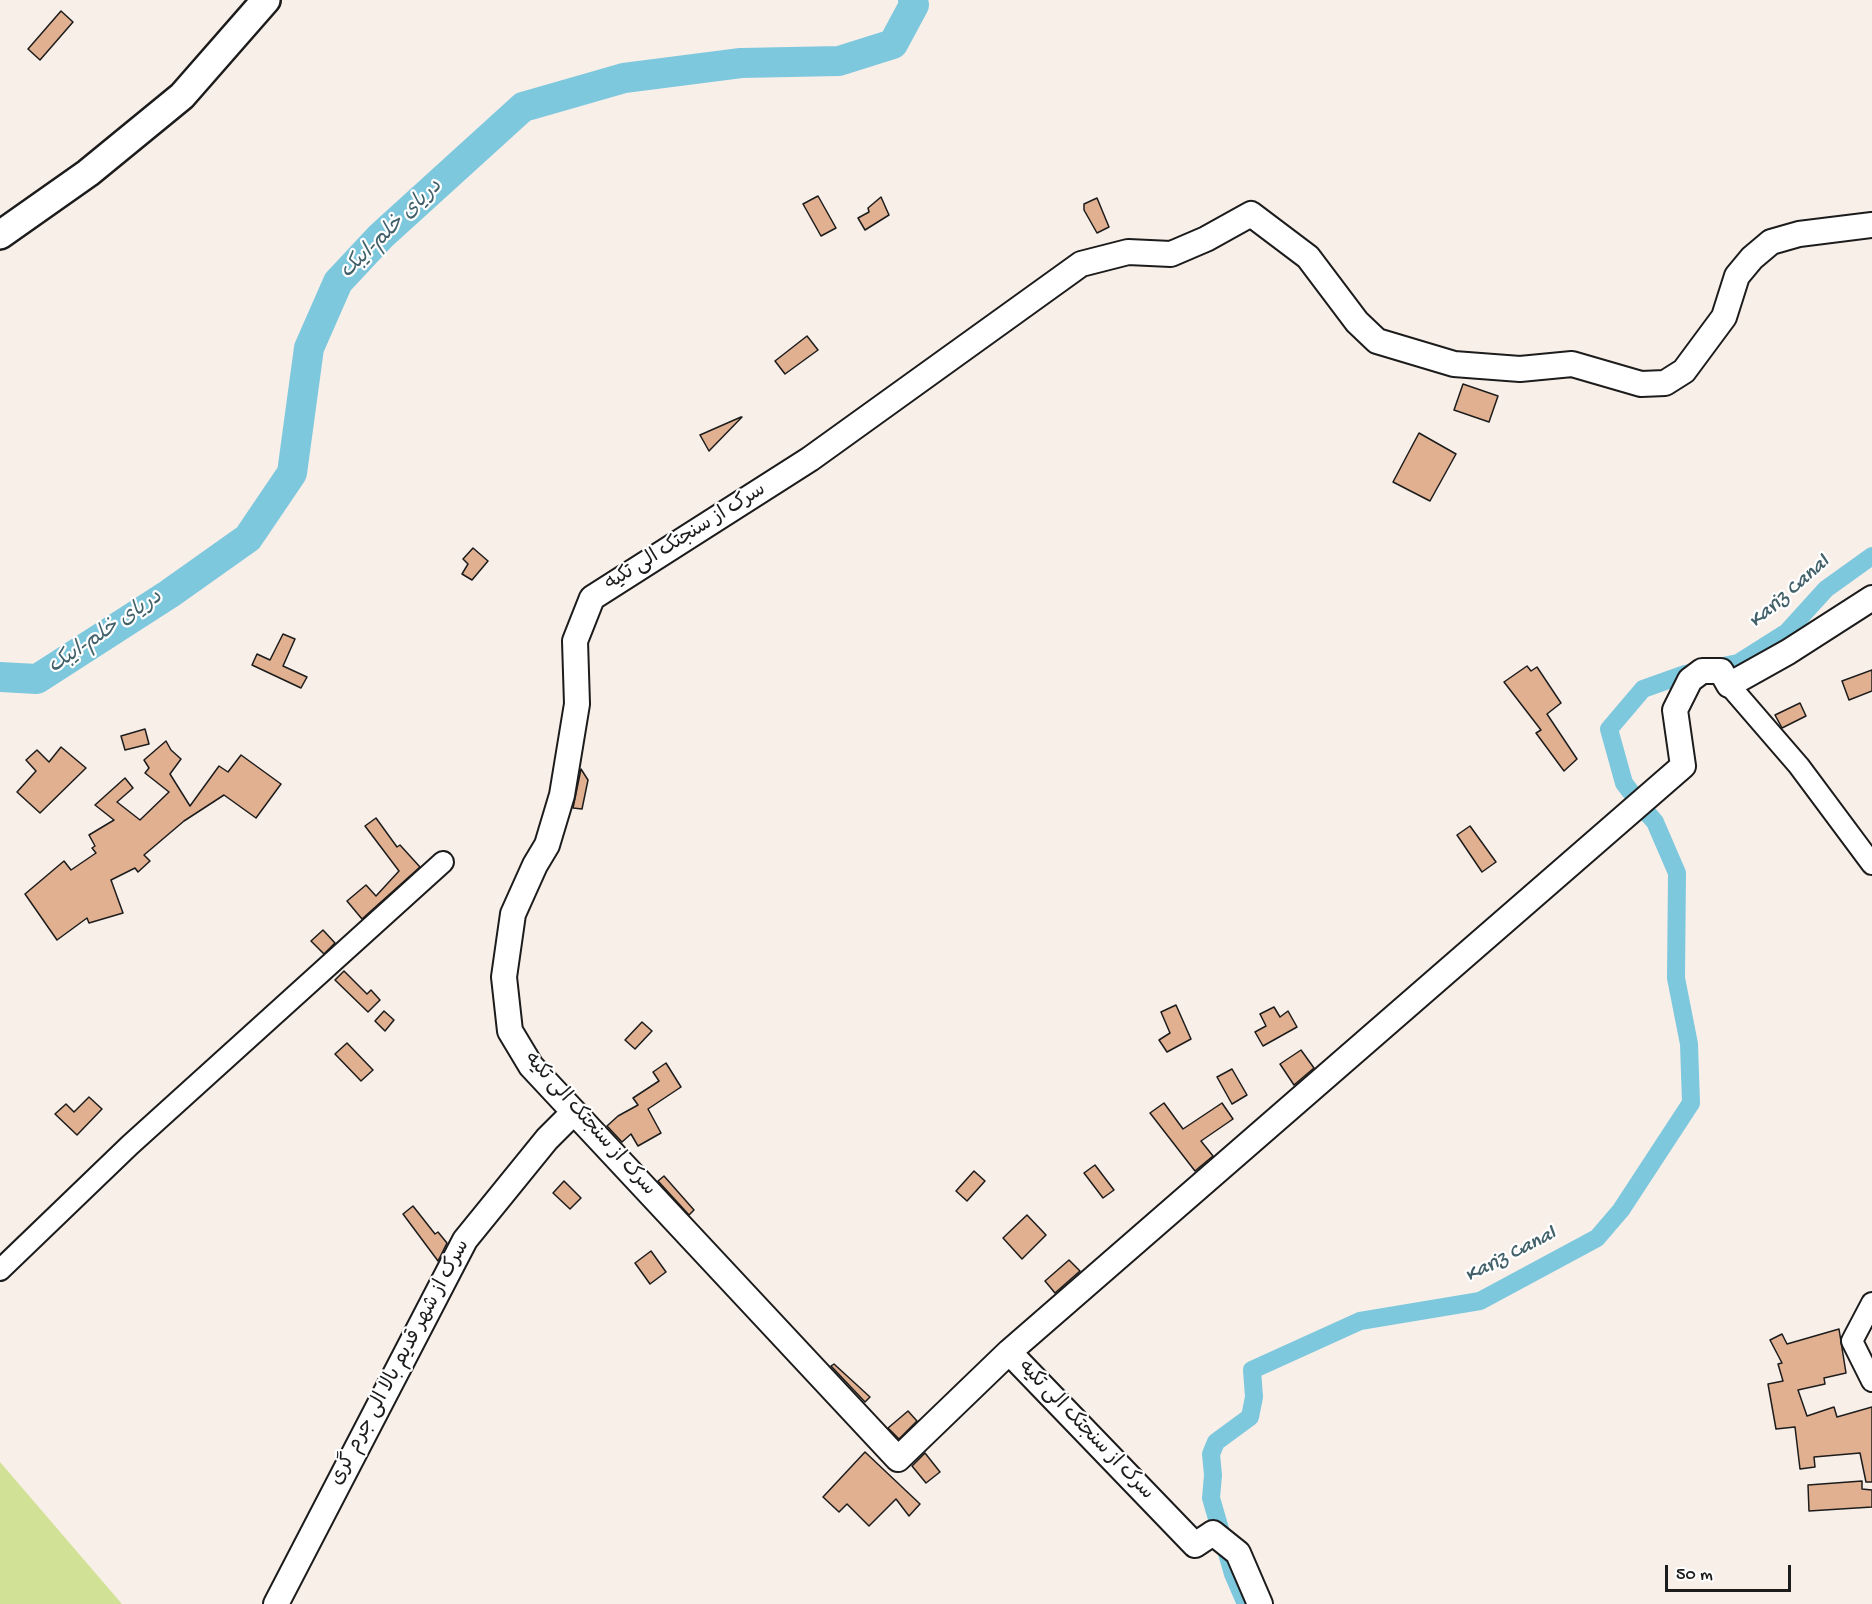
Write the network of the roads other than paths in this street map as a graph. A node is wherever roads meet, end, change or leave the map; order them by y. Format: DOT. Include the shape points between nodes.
graph roads {
  1 [pos="266,0"];
  2 [pos="1872,225"];
  3 [pos="0,235"];
  4 [pos="1872,598"];
  5 [pos="1729,685"];
  6 [pos="443,862"];
  7 [pos="1872,864"];
  8 [pos="574,1112"];
  9 [pos="0,1270"];
  10 [pos="1872,1303"];
  11 [pos="1009,1352"];
  12 [pos="1872,1381"];
  13 [pos="276,1604"];
  14 [pos="1260,1604"];
  1 -- 3 [label="main road" via="182,96 88,172"];
  2 -- 8 [label="street, سرک از سنجتک الی تکیه" via="1799,234 1772,242 1737,276 1724,317 1684,371 1665,383 1641,384 1572,364 1520,369 1454,364 1377,341 1357,322 1308,257 1251,214 1171,254 1128,252 1081,264 800,465 627,573 592,598 575,641 576,704 562,795 547,845 513,914 504,977 510,1031 531,1066"];
  4 -- 5 [label="street"];
  5 -- 7 [label="street" via="1799,766"];
  5 -- 11 [label="street" via="1720,671 1702,671 1690,680 1674,710 1683,766"];
  6 -- 9 [label="street" via="164,1113"];
  8 -- 11 [label="street, سرک از سنجتک الی تکیه" via="898,1459"];
  8 -- 13 [label="street, سرک از شهر قدیم بالا الی جرم گری" via="547,1139 465,1240"];
  10 -- 12 [label="street" via="1852,1341"];
  11 -- 14 [label="street, سرک از سنجتک الی تکیه" via="1195,1545 1213,1533 1238,1553"];
}
